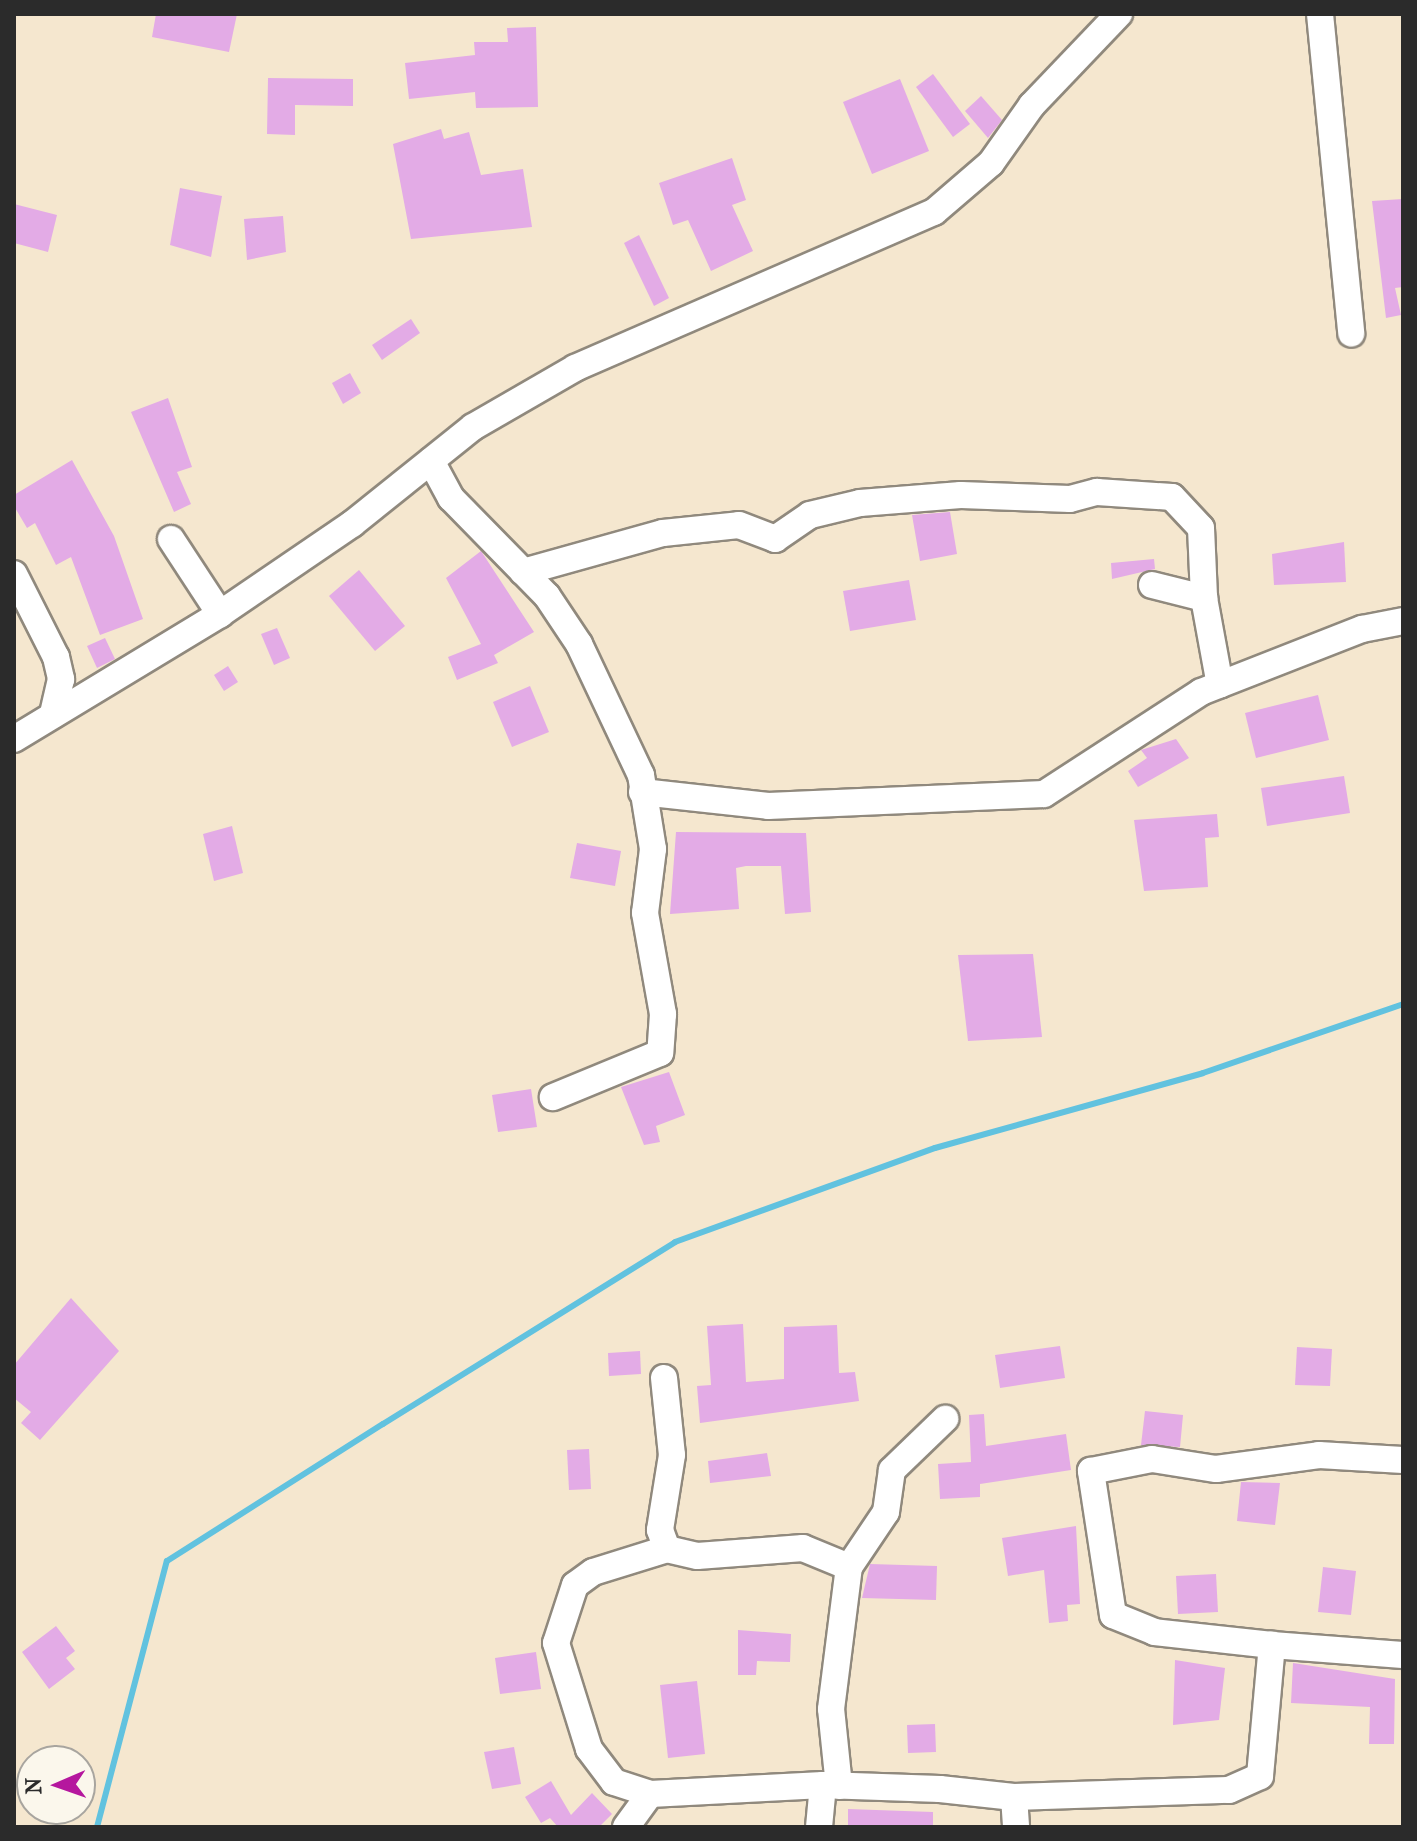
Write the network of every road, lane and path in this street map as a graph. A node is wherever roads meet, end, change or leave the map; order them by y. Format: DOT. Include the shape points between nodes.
graph roads {
  1 [pos="1119,14"];
  2 [pos="1320,14"];
  3 [pos="1351,333"];
  4 [pos="431,461"];
  5 [pos="171,539"];
  6 [pos="523,572"];
  7 [pos="14,574"];
  8 [pos="1152,585"];
  9 [pos="1204,598"];
  10 [pos="220,614"];
  11 [pos="1403,621"];
  12 [pos="1220,685"];
  13 [pos="53,715"];
  14 [pos="14,739"];
  15 [pos="642,792"];
  16 [pos="553,1097"];
  17 [pos="664,1378"];
  18 [pos="945,1419"];
  19 [pos="1403,1460"];
  20 [pos="667,1549"];
  21 [pos="849,1567"];
  22 [pos="1272,1645"];
  23 [pos="1403,1655"];
  24 [pos="831,1785"];
  25 [pos="650,1794"];
  26 [pos="1014,1797"];
  27 [pos="626,1827"];
  28 [pos="819,1827"];
  29 [pos="1016,1827"];
  1 -- 4 [label="street" via="1032,105 991,163 934,212 575,368 473,427"];
  2 -- 3 [label="street"];
  4 -- 6 [label="street" via="451,498"];
  4 -- 10 [label="street"];
  5 -- 10 [label="street"];
  6 -- 9 [label="street" via="663,533 739,525 775,539 810,515 860,503 961,495 1070,499 1097,492 1172,497 1201,528"];
  6 -- 15 [label="street" via="579,644"];
  7 -- 13 [label="street" via="56,657 61,679"];
  8 -- 9 [label="street"];
  9 -- 12 [label="street"];
  10 -- 13 [label="street"];
  11 -- 12 [label="street" via="1362,629"];
  12 -- 15 [label="street" via="1151,721 1044,794 768,806"];
  13 -- 14 [label="street"];
  15 -- 16 [label="street" via="653,849 645,913 663,1014 660,1053"];
  17 -- 20 [label="street" via="672,1455 660,1530"];
  18 -- 21 [label="street" via="892,1470 886,1512"];
  19 -- 22 [label="street" via="1319,1455 1216,1469 1152,1459 1091,1471 1113,1615 1155,1632"];
  20 -- 21 [label="street" via="697,1556 803,1548"];
  20 -- 25 [label="street" via="575,1585 556,1643 589,1749 614,1782"];
  21 -- 24 [label="street" via="831,1709"];
  22 -- 23 [label="street"];
  22 -- 26 [label="street" via="1260,1776 1229,1790"];
  24 -- 25 [label="street"];
  24 -- 26 [label="street"];
  24 -- 28 [label="street"];
  25 -- 27 [label="street"];
  26 -- 29 [label="street"];
}
